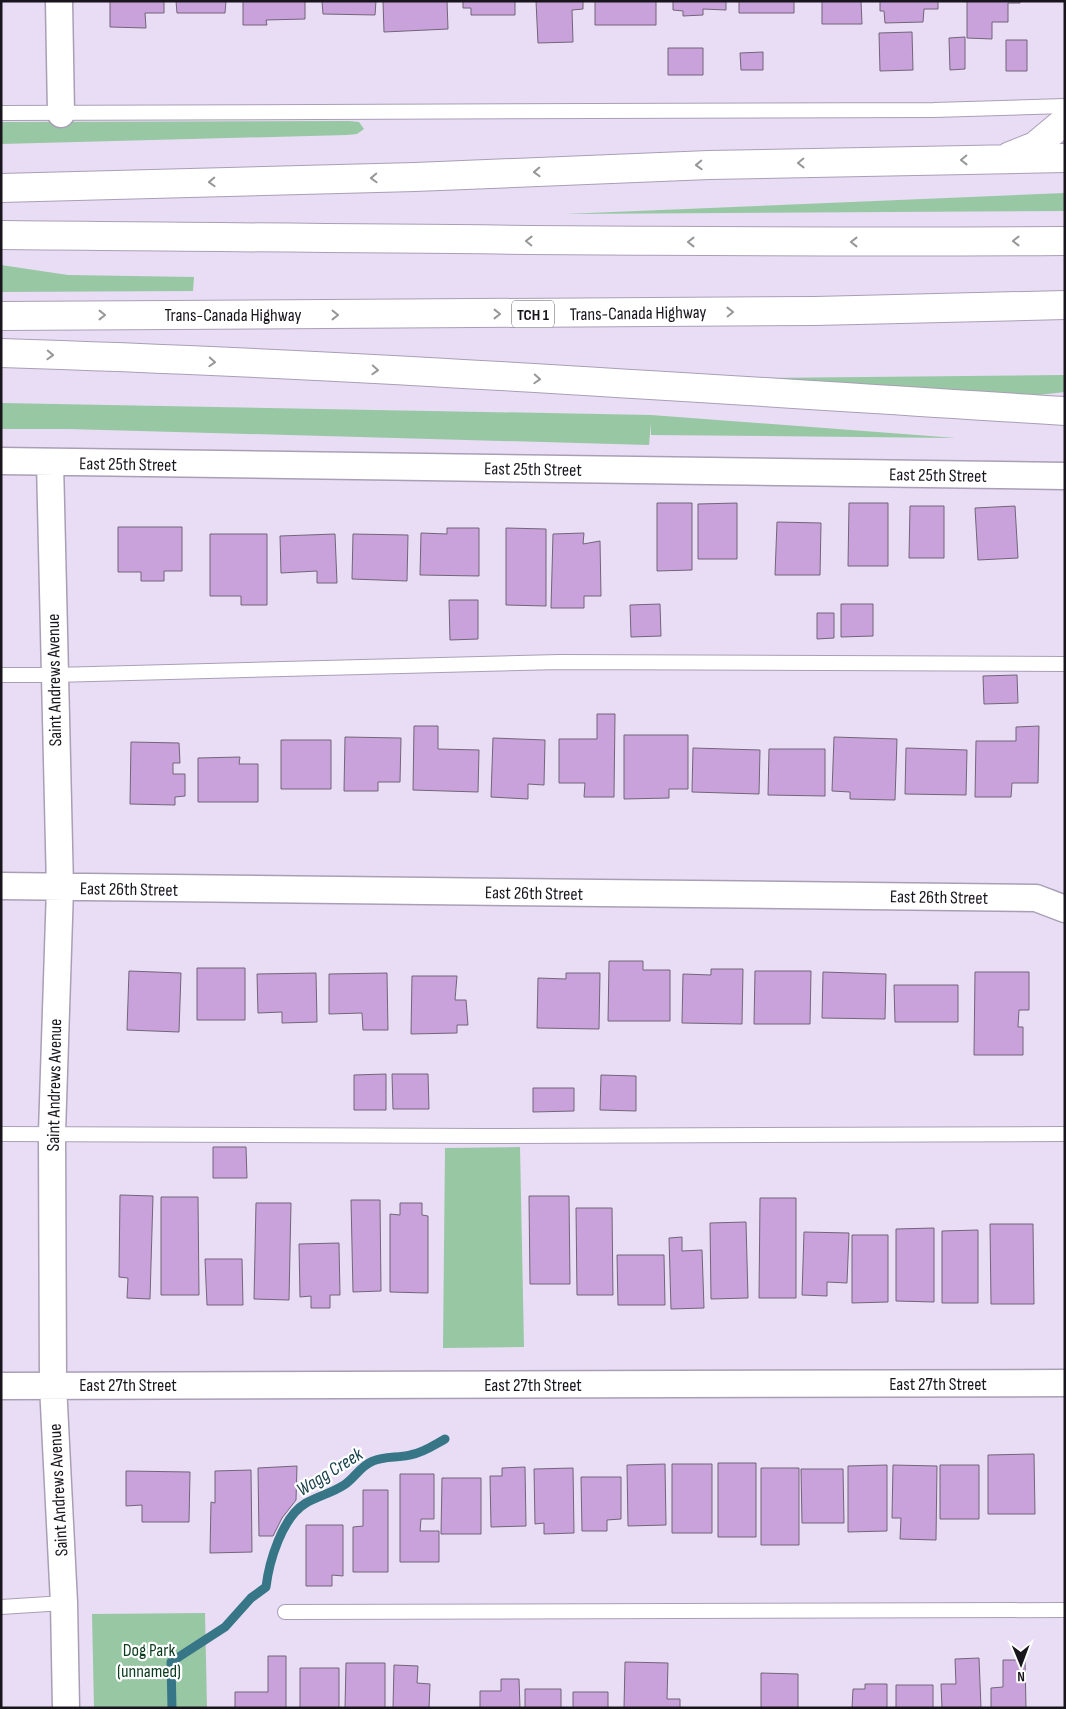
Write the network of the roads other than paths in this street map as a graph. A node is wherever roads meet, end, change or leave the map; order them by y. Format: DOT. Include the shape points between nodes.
graph roads {
  1 [pos="59,1"];
  2 [pos="1065,106"];
  3 [pos="1,114"];
  4 [pos="61,114"];
  5 [pos="1065,121"];
  6 [pos="1065,158"];
  7 [pos="1004,159"];
  8 [pos="1,188"];
  9 [pos="1,235"];
  10 [pos="1065,241"];
  11 [pos="1065,305"];
  12 [pos="1,316"];
  13 [pos="1,353"];
  14 [pos="1065,411"];
  15 [pos="1,462"];
  16 [pos="50,462"];
  17 [pos="1065,476"];
  18 [pos="1065,664"];
  19 [pos="1,674"];
  20 [pos="54,675"];
  21 [pos="1,886"];
  22 [pos="60,888"];
  23 [pos="1065,909"];
  24 [pos="52,1133"];
  25 [pos="1,1134"];
  26 [pos="1065,1134"];
  27 [pos="1065,1383"];
  28 [pos="1,1386"];
  29 [pos="54,1386"];
  30 [pos="64,1603"];
  31 [pos="1,1607"];
  32 [pos="1065,1610"];
  33 [pos="285,1612"];
  34 [pos="66,1708"];
  1 -- 4 [label="street"];
  2 -- 4 [label="lane" via="934,110"];
  3 -- 4 [label="lane"];
  5 -- 7 [label="highway" via="1035,146"];
  6 -- 7 [label="highway"];
  7 -- 8 [label="highway, one-way" via="709,165"];
  10 -- 9 [label="highway, one-way" via="566,241"];
  12 -- 11 [label="highway, Trans-Canada Highway / TCH 1, one-way" via="816,312"];
  13 -- 14 [label="highway, one-way" via="587,381"];
  15 -- 16 [label="street, East 25th Street"];
  16 -- 17 [label="street, East 25th Street"];
  16 -- 20 [label="street, Saint Andrews Avenue"];
  18 -- 20 [label="lane" via="560,662"];
  19 -- 20 [label="lane"];
  20 -- 22 [label="street, Saint Andrews Avenue"];
  21 -- 22 [label="street, East 26th Street"];
  22 -- 23 [label="street, East 26th Street" via="1036,898"];
  22 -- 24 [label="street, Saint Andrews Avenue"];
  24 -- 25 [label="lane"];
  24 -- 26 [label="lane" via="470,1136"];
  24 -- 29 [label="street, Saint Andrews Avenue"];
  27 -- 29 [label="street, East 27th Street"];
  28 -- 29 [label="street, East 27th Street"];
  29 -- 30 [label="street, Saint Andrews Avenue"];
  30 -- 31 [label="lane"];
  30 -- 34 [label="street, Saint Andrews Avenue"];
  32 -- 33 [label="lane"];
}
